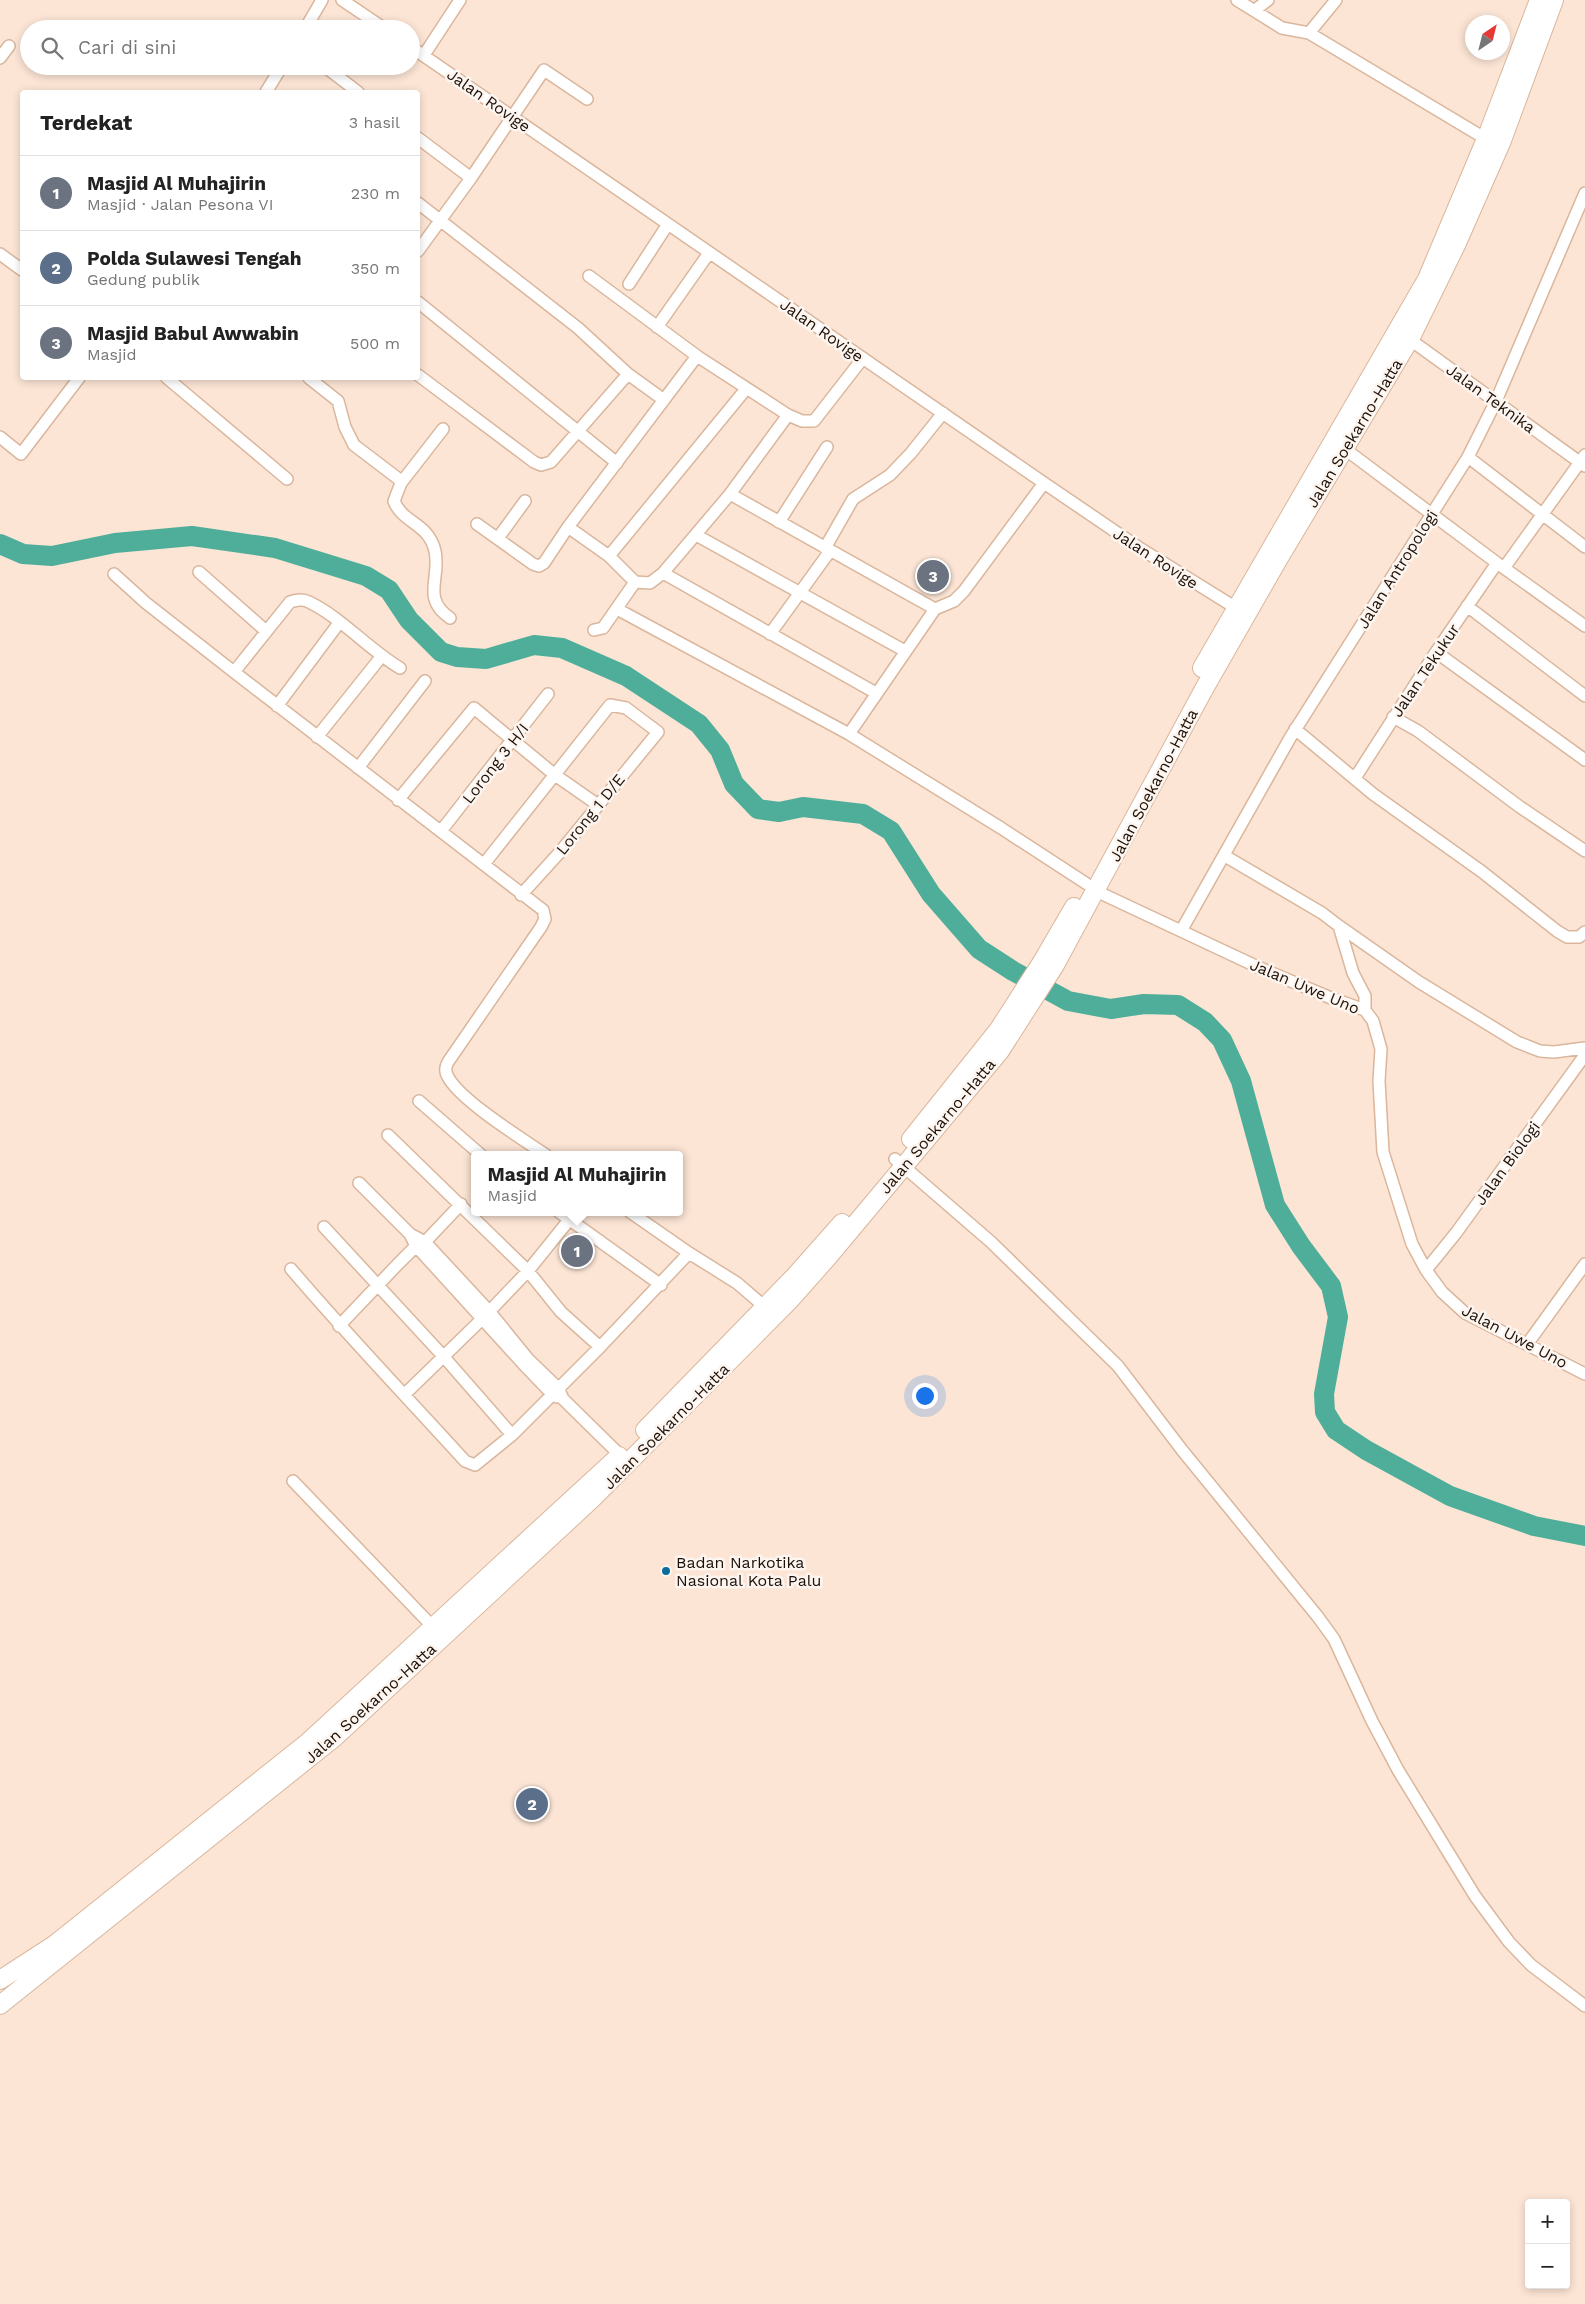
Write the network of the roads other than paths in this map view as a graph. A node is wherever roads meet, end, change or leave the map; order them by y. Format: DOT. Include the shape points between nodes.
graph roads {
  1 [pos="322,0"];
  2 [pos="342,0"];
  3 [pos="460,0"];
  4 [pos="1237,0"];
  5 [pos="1268,0"];
  6 [pos="1336,0"];
  7 [pos="1539,0"];
  8 [pos="1554,0"];
  9 [pos="1255,10"];
  10 [pos="310,20"];
  11 [pos="372,20"];
  12 [pos="1309,33"];
  13 [pos="8,46"];
  14 [pos="420,53"];
  15 [pos="424,56"];
  16 [pos="0,58"];
  17 [pos="278,75"];
  18 [pos="336,75"];
  19 [pos="270,90"];
  20 [pos="355,90"];
  21 [pos="587,99"];
  22 [pos="514,116"];
  23 [pos="1486,139"];
  24 [pos="420,140"];
  25 [pos="471,178"];
  26 [pos="1585,194"];
  27 [pos="420,204"];
  28 [pos="440,220"];
  29 [pos="668,224"];
  30 [pos="420,248"];
  31 [pos="709,253"];
  32 [pos="0,254"];
  33 [pos="19,267"];
  34 [pos="589,276"];
  35 [pos="628,284"];
  36 [pos="420,304"];
  37 [pos="657,327"];
  38 [pos="1404,335"];
  39 [pos="696,356"];
  40 [pos="863,358"];
  41 [pos="628,374"];
  42 [pos="420,376"];
  43 [pos="78,380"];
  44 [pos="169,380"];
  45 [pos="312,380"];
  46 [pos="746,389"];
  47 [pos="664,400"];
  48 [pos="1496,401"];
  49 [pos="943,413"];
  50 [pos="788,415"];
  51 [pos="443,430"];
  52 [pos="578,430"];
  53 [pos="0,437"];
  54 [pos="827,446"];
  55 [pos="1345,449"];
  56 [pos="1468,457"];
  57 [pos="1583,461"];
  58 [pos="616,463"];
  59 [pos="287,479"];
  60 [pos="401,483"];
  61 [pos="1044,483"];
  62 [pos="730,494"];
  63 [pos="526,500"];
  64 [pos="1431,514"];
  65 [pos="1543,514"];
  66 [pos="779,522"];
  67 [pos="477,524"];
  68 [pos="568,527"];
  69 [pos="696,534"];
  70 [pos="498,538"];
  71 [pos="1585,547"];
  72 [pos="827,549"];
  73 [pos="1274,555"];
  74 [pos="609,556"];
  75 [pos="1500,566"];
  76 [pos="199,572"];
  77 [pos="664,573"];
  78 [pos="114,574"];
  79 [pos="635,582"];
  80 [pos="799,592"];
  81 [pos="1467,606"];
  82 [pos="1236,608"];
  83 [pos="617,609"];
  84 [pos="935,609"];
  85 [pos="450,618"];
  86 [pos="340,623"];
  87 [pos="1585,626"];
  88 [pos="594,630"];
  89 [pos="266,631"];
  90 [pos="770,634"];
  91 [pos="905,651"];
  92 [pos="1436,652"];
  93 [pos="381,657"];
  94 [pos="400,668"];
  95 [pos="234,672"];
  96 [pos="426,681"];
  97 [pos="876,693"];
  98 [pos="548,694"];
  99 [pos="1585,696"];
  100 [pos="277,706"];
  101 [pos="1394,717"];
  102 [pos="1295,729"];
  103 [pos="849,734"];
  104 [pos="316,737"];
  105 [pos="512,742"];
  106 [pos="1585,760"];
  107 [pos="358,768"];
  108 [pos="554,775"];
  109 [pos="1355,778"];
  110 [pos="398,800"];
  111 [pos="598,805"];
  112 [pos="441,831"];
  113 [pos="1585,851"];
  114 [pos="1225,856"];
  115 [pos="484,864"];
  116 [pos="1092,888"];
  117 [pos="521,895"];
  118 [pos="1339,926"];
  119 [pos="1181,931"];
  120 [pos="1585,932"];
  121 [pos="1365,1010"];
  122 [pos="1585,1048"];
  123 [pos="1585,1055"];
  124 [pos="419,1101"];
  125 [pos="388,1135"];
  126 [pos="476,1151"];
  127 [pos="540,1151"];
  128 [pos="900,1162"];
  129 [pos="359,1183"];
  130 [pos="461,1204"];
  131 [pos="471,1214"];
  132 [pos="473,1216"];
  133 [pos="564,1216"];
  134 [pos="636,1216"];
  135 [pos="569,1220"];
  136 [pos="324,1227"];
  137 [pos="421,1244"];
  138 [pos="689,1254"];
  139 [pos="1585,1264"];
  140 [pos="291,1269"];
  141 [pos="1426,1270"];
  142 [pos="528,1271"];
  143 [pos="378,1285"];
  144 [pos="661,1285"];
  145 [pos="765,1307"];
  146 [pos="485,1315"];
  147 [pos="339,1326"];
  148 [pos="1528,1343"];
  149 [pos="600,1347"];
  150 [pos="444,1357"];
  151 [pos="1585,1374"];
  152 [pos="555,1391"];
  153 [pos="405,1394"];
  154 [pos="671,1412"];
  155 [pos="512,1435"];
  156 [pos="620,1455"];
  157 [pos="293,1481"];
  158 [pos="469,1605"];
  159 [pos="433,1627"];
  160 [pos="168,1863"];
  161 [pos="0,1980"];
  162 [pos="0,2005"];
  163 [pos="1585,2006"];
  1 -- 10 [label="street"];
  2 -- 11 [label="street"];
  3 -- 15 [label="street"];
  4 -- 9 [label="street"];
  5 -- 9 [label="street"];
  6 -- 12 [label="street"];
  7 -- 23 [label="main road, Jalan Soekarno-Hatta"];
  8 -- 38 [label="main road, Jalan Soekarno-Hatta" via="1501,143 1457,243"];
  9 -- 12 [label="street" via="1282,28"];
  12 -- 23 [label="street"];
  13 -- 16 [label="street"];
  14 -- 15 [label="street, Jalan Rovige"];
  15 -- 22 [label="street, Jalan Rovige"];
  17 -- 19 [label="street"];
  18 -- 20 [label="street"];
  21 -- 22 [label="street" via="544,70"];
  22 -- 25 [label="street"];
  22 -- 29 [label="street, Jalan Rovige"];
  23 -- 38 [label="main road, Jalan Soekarno-Hatta"];
  24 -- 25 [label="street"];
  25 -- 28 [label="street"];
  26 -- 48 [label="street, Jalan Antropologi"];
  27 -- 28 [label="street"];
  28 -- 30 [label="street"];
  28 -- 41 [label="street" via="578,328"];
  29 -- 31 [label="street, Jalan Rovige"];
  29 -- 35 [label="street"];
  31 -- 37 [label="street"];
  31 -- 40 [label="street, Jalan Rovige"];
  32 -- 33 [label="street"];
  34 -- 37 [label="street"];
  36 -- 52 [label="street"];
  37 -- 39 [label="street"];
  38 -- 48 [label="street, Jalan Teknika"];
  38 -- 55 [label="main road, Jalan Soekarno-Hatta"];
  38 -- 73 [label="main road, Jalan Soekarno-Hatta"];
  39 -- 46 [label="street"];
  39 -- 47 [label="street"];
  40 -- 49 [label="street, Jalan Rovige"];
  40 -- 50 [label="street" via="814,421 802,421"];
  41 -- 47 [label="street"];
  41 -- 52 [label="street"];
  42 -- 52 [label="street" via="541,465 551,462"];
  43 -- 53 [label="street" via="21,454"];
  44 -- 59 [label="street"];
  45 -- 60 [label="street" via="338,401 354,445 388,469"];
  46 -- 50 [label="street"];
  46 -- 74 [label="street"];
  47 -- 58 [label="street"];
  48 -- 56 [label="street, Jalan Antropologi"];
  48 -- 57 [label="street, Jalan Teknika"];
  49 -- 61 [label="street, Jalan Rovige"];
  49 -- 72 [label="street" via="890,475 853,499"];
  50 -- 62 [label="street"];
  51 -- 60 [label="street"];
  52 -- 58 [label="street"];
  54 -- 66 [label="street"];
  55 -- 64 [label="street"];
  55 -- 73 [label="main road, Jalan Soekarno-Hatta"];
  56 -- 64 [label="street, Jalan Antropologi"];
  56 -- 65 [label="street"];
  57 -- 65 [label="street, Jalan Tekukur"];
  58 -- 68 [label="street"];
  60 -- 85 [label="street" via="395,495 396,508 426,530 430,538 435,551 433,594 441,612"];
  61 -- 82 [label="street, Jalan Rovige"];
  61 -- 84 [label="street" via="964,591 954,601"];
  62 -- 66 [label="street"];
  62 -- 69 [label="street"];
  63 -- 70 [label="street"];
  64 -- 75 [label="street"];
  64 -- 102 [label="street, Jalan Antropologi"];
  65 -- 71 [label="street"];
  65 -- 75 [label="street, Jalan Tekukur"];
  66 -- 72 [label="street"];
  67 -- 70 [label="street"];
  68 -- 70 [label="street" via="549,558 539,566"];
  68 -- 74 [label="street"];
  69 -- 77 [label="street"];
  69 -- 80 [label="street"];
  72 -- 80 [label="street"];
  72 -- 84 [label="street"];
  73 -- 82 [label="main road, Jalan Soekarno-Hatta"];
  73 -- 116 [label="main road, Jalan Soekarno-Hatta" via="1204,689"];
  74 -- 79 [label="street"];
  75 -- 81 [label="street, Jalan Tekukur"];
  75 -- 87 [label="street"];
  76 -- 89 [label="street"];
  77 -- 79 [label="street" via="650,583"];
  77 -- 90 [label="street"];
  78 -- 95 [label="street" via="146,604"];
  79 -- 83 [label="street"];
  80 -- 90 [label="street"];
  80 -- 91 [label="street"];
  81 -- 92 [label="street, Jalan Tekukur"];
  81 -- 99 [label="street"];
  82 -- 116 [label="main road, Jalan Soekarno-Hatta"];
  83 -- 88 [label="street" via="603,628"];
  83 -- 103 [label="street, Jalan Uwe Uno"];
  84 -- 91 [label="street"];
  86 -- 89 [label="street" via="307,601 294,600"];
  86 -- 93 [label="street"];
  86 -- 100 [label="street"];
  89 -- 95 [label="street"];
  90 -- 97 [label="street"];
  91 -- 97 [label="street"];
  92 -- 101 [label="street, Jalan Tekukur"];
  92 -- 106 [label="street"];
  93 -- 94 [label="street"];
  93 -- 104 [label="street"];
  95 -- 100 [label="street"];
  96 -- 107 [label="street"];
  97 -- 103 [label="street"];
  98 -- 105 [label="street, Lorong 3 H/I"];
  100 -- 104 [label="street"];
  101 -- 109 [label="street, Jalan Tekukur"];
  101 -- 113 [label="street"];
  102 -- 109 [label="street"];
  102 -- 114 [label="street, Jalan Antropologi"];
  103 -- 116 [label="street, Jalan Uwe Uno"];
  104 -- 107 [label="street"];
  105 -- 108 [label="street"];
  105 -- 110 [label="street" via="474,708"];
  105 -- 112 [label="street, Lorong 3 H/I"];
  107 -- 110 [label="street"];
  108 -- 111 [label="street"];
  108 -- 111 [label="street, Lorong 1 D/E" via="610,705 626,708 658,732"];
  108 -- 115 [label="street"];
  109 -- 120 [label="street" via="1557,931 1579,937"];
  110 -- 112 [label="street"];
  111 -- 117 [label="street, Lorong 1 D/E"];
  112 -- 115 [label="street"];
  114 -- 118 [label="street"];
  114 -- 119 [label="street, Jalan Antropologi"];
  115 -- 117 [label="street"];
  116 -- 119 [label="street, Jalan Uwe Uno"];
  116 -- 128 [label="main road, Jalan Soekarno-Hatta" via="1000,1051 971,1088"];
  117 -- 127 [label="street" via="544,913 541,927 448,1062 446,1075 494,1120"];
  118 -- 121 [label="street" via="1353,973 1365,996"];
  118 -- 122 [label="street" via="1419,982 1516,1042 1540,1051"];
  119 -- 121 [label="street, Jalan Uwe Uno" via="1269,972"];
  121 -- 141 [label="street, Jalan Uwe Uno" via="1373,1021 1381,1049 1379,1081 1383,1152 1412,1244"];
  123 -- 141 [label="street, Jalan Biologi"];
  124 -- 126 [label="street"];
  125 -- 130 [label="street"];
  128 -- 145 [label="main road, Jalan Soekarno-Hatta"];
  128 -- 154 [label="main road, Jalan Soekarno-Hatta" via="828,1257 789,1301"];
  128 -- 163 [label="street" via="991,1242 1118,1366 1334,1638 1398,1770 1475,1896 1509,1942 1531,1965"];
  129 -- 137 [label="street"];
  130 -- 131 [label="street"];
  130 -- 137 [label="street"];
  132 -- 142 [label="street"];
  133 -- 135 [label="street"];
  134 -- 138 [label="street"];
  135 -- 142 [label="street"];
  135 -- 144 [label="street"];
  136 -- 143 [label="street"];
  137 -- 143 [label="street"];
  137 -- 146 [label="street"];
  138 -- 144 [label="street"];
  138 -- 145 [label="street" via="738,1283"];
  139 -- 148 [label="street"];
  140 -- 147 [label="street"];
  141 -- 148 [label="street, Jalan Uwe Uno" via="1442,1292 1465,1313"];
  142 -- 146 [label="street"];
  142 -- 149 [label="street" via="560,1312"];
  143 -- 147 [label="street"];
  143 -- 150 [label="street"];
  144 -- 149 [label="street"];
  145 -- 154 [label="main road, Jalan Soekarno-Hatta"];
  146 -- 150 [label="street"];
  146 -- 152 [label="street"];
  147 -- 153 [label="street"];
  148 -- 151 [label="street, Jalan Uwe Uno"];
  149 -- 152 [label="street"];
  150 -- 153 [label="street"];
  150 -- 155 [label="street"];
  152 -- 155 [label="street"];
  152 -- 156 [label="street"];
  153 -- 155 [label="street" via="471,1465"];
  154 -- 156 [label="main road, Jalan Soekarno-Hatta"];
  154 -- 158 [label="main road, Jalan Soekarno-Hatta" via="593,1498"];
  156 -- 158 [label="main road, Jalan Soekarno-Hatta"];
  157 -- 159 [label="street"];
  158 -- 159 [label="main road, Jalan Soekarno-Hatta"];
  158 -- 160 [label="main road, Jalan Soekarno-Hatta" via="335,1737"];
  159 -- 160 [label="main road, Jalan Soekarno-Hatta" via="313,1738"];
  160 -- 161 [label="main road, Jalan Soekarno-Hatta"];
  160 -- 162 [label="main road, Jalan Soekarno-Hatta"];
}
